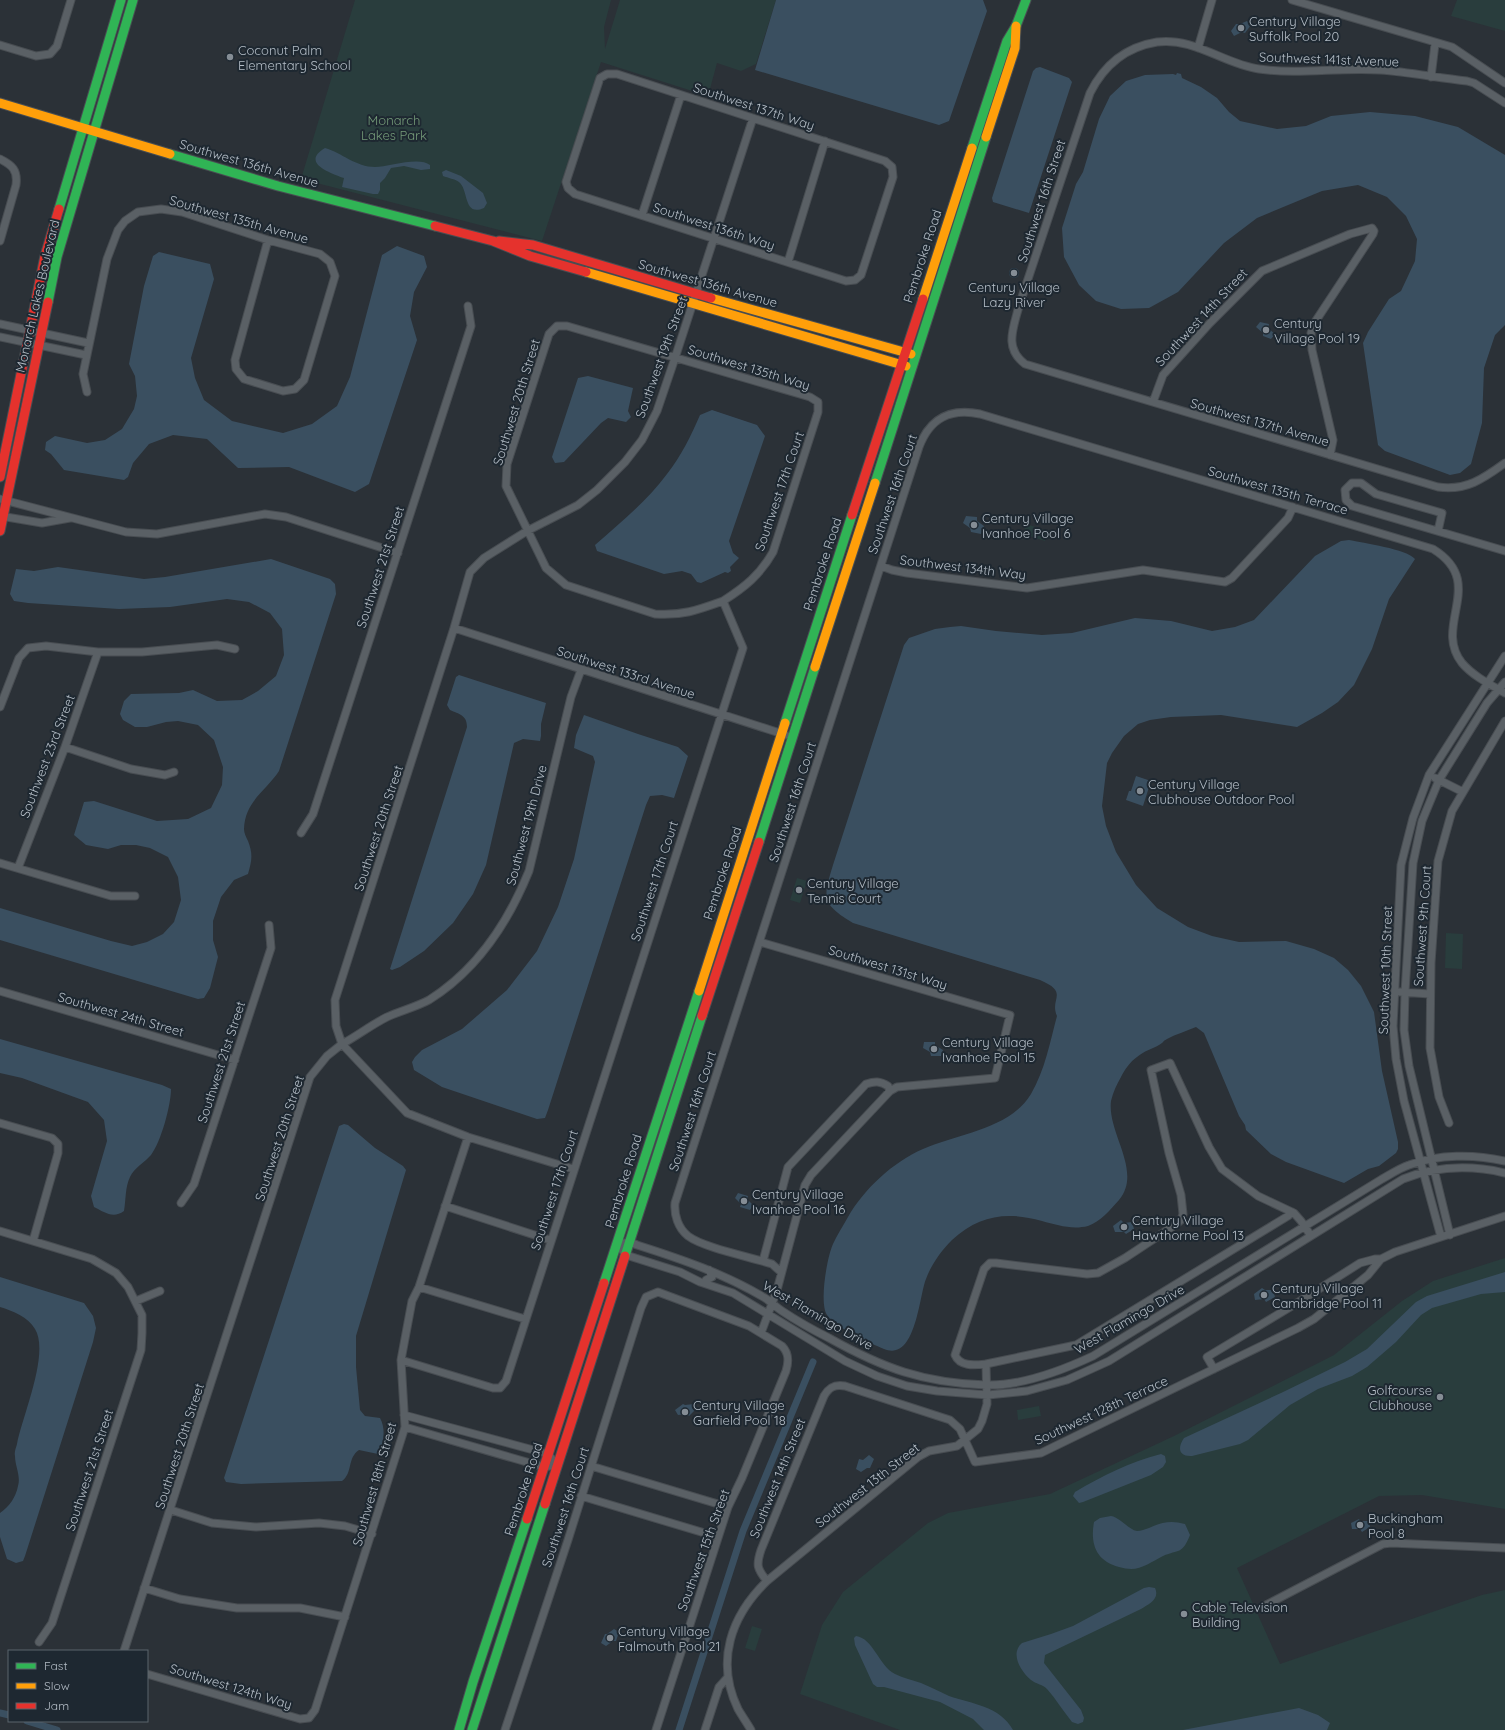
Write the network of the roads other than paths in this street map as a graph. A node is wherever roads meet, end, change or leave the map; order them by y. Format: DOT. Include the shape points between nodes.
graph roads {
  1 [pos="71,0"];
  2 [pos="120,0"];
  3 [pos="133,0"];
  4 [pos="1026,0"];
  5 [pos="1212,0"];
  6 [pos="1292,0"];
  7 [pos="1016,26"];
  8 [pos="1435,44"];
  9 [pos="0,45"];
  10 [pos="1198,48"];
  11 [pos="1107,66"];
  12 [pos="1430,77"];
  13 [pos="1505,83"];
  14 [pos="681,95"];
  15 [pos="0,103"];
  16 [pos="1505,103"];
  17 [pos="753,118"];
  18 [pos="83,128"];
  19 [pos="94,131"];
  20 [pos="825,141"];
  21 [pos="0,159"];
  22 [pos="568,188"];
  23 [pos="642,215"];
  24 [pos="714,238"];
  25 [pos="268,240"];
  26 [pos="493,241"];
  27 [pos="0,242"];
  28 [pos="788,262"];
  29 [pos="855,280"];
  30 [pos="696,294"];
  31 [pos="693,304"];
  32 [pos="468,306"];
  33 [pos="0,324"];
  34 [pos="557,326"];
  35 [pos="30,331"];
  36 [pos="41,333"];
  37 [pos="0,337"];
  38 [pos="27,342"];
  39 [pos="88,343"];
  40 [pos="39,345"];
  41 [pos="1012,347"];
  42 [pos="904,352"];
  43 [pos="86,355"];
  44 [pos="916,355"];
  45 [pos="675,358"];
  46 [pos="900,364"];
  47 [pos="912,367"];
  48 [pos="87,392"];
  49 [pos="818,402"];
  50 [pos="1152,402"];
  51 [pos="943,417"];
  52 [pos="1330,455"];
  53 [pos="1505,463"];
  54 [pos="0,477"];
  55 [pos="3,500"];
  56 [pos="1294,507"];
  57 [pos="2,516"];
  58 [pos="72,517"];
  59 [pos="0,531"];
  60 [pos="527,531"];
  61 [pos="1438,531"];
  62 [pos="1505,551"];
  63 [pos="398,553"];
  64 [pos="881,566"];
  65 [pos="722,601"];
  66 [pos="454,628"];
  67 [pos="235,649"];
  68 [pos="98,652"];
  69 [pos="1505,656"];
  70 [pos="581,670"];
  71 [pos="1505,682"];
  72 [pos="1488,683"];
  73 [pos="1498,689"];
  74 [pos="1505,693"];
  75 [pos="0,707"];
  76 [pos="721,715"];
  77 [pos="1505,721"];
  78 [pos="780,733"];
  79 [pos="792,737"];
  80 [pos="65,747"];
  81 [pos="174,772"];
  82 [pos="1429,775"];
  83 [pos="1439,780"];
  84 [pos="1463,792"];
  85 [pos="301,833"];
  86 [pos="0,863"];
  87 [pos="18,868"];
  88 [pos="135,896"];
  89 [pos="269,925"];
  90 [pos="760,942"];
  91 [pos="0,991"];
  92 [pos="1395,991"];
  93 [pos="1405,992"];
  94 [pos="1430,994"];
  95 [pos="342,1044"];
  96 [pos="235,1060"];
  97 [pos="890,1091"];
  98 [pos="0,1123"];
  99 [pos="1449,1123"];
  100 [pos="468,1137"];
  101 [pos="1431,1160"];
  102 [pos="1505,1161"];
  103 [pos="1421,1162"];
  104 [pos="573,1169"];
  105 [pos="1433,1171"];
  106 [pos="1424,1172"];
  107 [pos="1505,1173"];
  108 [pos="181,1203"];
  109 [pos="445,1206"];
  110 [pos="1292,1212"];
  111 [pos="1505,1216"];
  112 [pos="1305,1226"];
  113 [pos="0,1231"];
  114 [pos="1450,1235"];
  115 [pos="1311,1236"];
  116 [pos="1441,1237"];
  117 [pos="550,1240"];
  118 [pos="33,1241"];
  119 [pos="630,1242"];
  120 [pos="617,1244"];
  121 [pos="626,1255"];
  122 [pos="1381,1259"];
  123 [pos="684,1260"];
  124 [pos="763,1261"];
  125 [pos="709,1270"];
  126 [pos="680,1272"];
  127 [pos="781,1272"];
  128 [pos="706,1280"];
  129 [pos="419,1287"];
  130 [pos="726,1290"];
  131 [pos="160,1291"];
  132 [pos="136,1301"];
  133 [pos="772,1303"];
  134 [pos="768,1314"];
  135 [pos="525,1319"];
  136 [pos="761,1333"];
  137 [pos="401,1360"];
  138 [pos="986,1364"];
  139 [pos="1214,1369"];
  140 [pos="987,1385"];
  141 [pos="833,1386"];
  142 [pos="988,1395"];
  143 [pos="404,1415"];
  144 [pos="405,1428"];
  145 [pos="966,1440"];
  146 [pos="548,1454"];
  147 [pos="557,1465"];
  148 [pos="591,1466"];
  149 [pos="544,1467"];
  150 [pos="581,1496"];
  151 [pos="728,1506"];
  152 [pos="171,1510"];
  153 [pos="372,1534"];
  154 [pos="718,1537"];
  155 [pos="1505,1548"];
  156 [pos="767,1581"];
  157 [pos="144,1588"];
  158 [pos="1266,1604"];
  159 [pos="345,1617"];
  160 [pos="492,1624"];
  161 [pos="504,1628"];
  162 [pos="39,1642"];
  163 [pos="124,1650"];
  164 [pos="148,1674"];
  165 [pos="728,1677"];
  166 [pos="309,1718"];
  167 [pos="459,1730"];
  168 [pos="472,1730"];
  169 [pos="505,1730"];
  170 [pos="656,1730"];
  171 [pos="705,1730"];
  172 [pos="751,1730"];
  1 -- 9 [label="street" via="58,46 50,54 36,56"];
  2 -- 18 [label="main road, Monarch Lakes Boulevard"];
  3 -- 19 [label="main road, Monarch Lakes Boulevard"];
  4 -- 7 [label="main road, Pembroke Road"];
  5 -- 10 [label="street"];
  6 -- 8 [label="street"];
  7 -- 42 [label="main road, Pembroke Road" via="1007,41"];
  7 -- 44 [label="main road, Pembroke Road" via="1015,48"];
  8 -- 12 [label="street"];
  8 -- 13 [label="street" via="1458,50"];
  10 -- 11 [label="street, Southwest 141st Avenue" via="1170,41 1158,42 1129,51"];
  10 -- 12 [label="street, Southwest 141st Avenue" via="1258,69 1380,70"];
  11 -- 41 [label="street, Southwest 16th Street" via="1097,79 1085,105 1019,306 1012,334"];
  12 -- 16 [label="street, Southwest 141st Avenue" via="1474,83"];
  14 -- 17 [label="street, Southwest 137th Way"];
  14 -- 22 [label="street, Southwest 137th Way" via="618,74 607,74 600,78 566,182"];
  14 -- 23 [label="street"];
  15 -- 18 [label="main road, Southwest 136th Avenue"];
  17 -- 20 [label="street, Southwest 137th Way"];
  17 -- 24 [label="street, Southwest 19th Street"];
  18 -- 19 [label="main road, Southwest 136th Avenue"];
  18 -- 35 [label="main road, Monarch Lakes Boulevard" via="45,256"];
  19 -- 26 [label="main road, Southwest 136th Avenue" via="278,186"];
  19 -- 36 [label="main road, Monarch Lakes Boulevard" via="57,258"];
  20 -- 28 [label="street"];
  20 -- 29 [label="street, Southwest 137th Way" via="885,161 892,167 890,189 861,275"];
  21 -- 27 [label="street" via="10,164 17,176"];
  22 -- 23 [label="street, Southwest 136th Way" via="575,194"];
  23 -- 24 [label="street, Southwest 136th Way"];
  24 -- 28 [label="street, Southwest 136th Way"];
  24 -- 30 [label="street, Southwest 19th Street"];
  25 -- 25 [label="street, Southwest 135th Avenue" via="320,254 330,262 335,276 304,380 295,389 283,391 244,379 236,369 234,360"];
  25 -- 39 [label="street, Southwest 135th Avenue" via="182,212 161,209 138,212 125,221 118,230 107,260"];
  26 -- 30 [label="main road, Southwest 136th Avenue" via="533,245"];
  26 -- 31 [label="main road, Southwest 136th Avenue" via="530,256"];
  28 -- 29 [label="street, Southwest 136th Way" via="846,281"];
  30 -- 31 [label="street, Southwest 19th Street"];
  30 -- 42 [label="main road, Southwest 136th Avenue"];
  31 -- 45 [label="street, Southwest 19th Street"];
  31 -- 46 [label="main road, Southwest 136th Avenue"];
  32 -- 63 [label="street, Southwest 21st Street" via="471,326"];
  33 -- 35 [label="street"];
  34 -- 45 [label="street, Southwest 135th Way" via="567,326"];
  34 -- 60 [label="street, Southwest 20th Street" via="549,334 507,464 506,486"];
  35 -- 36 [label="street"];
  35 -- 38 [label="main road, Monarch Lakes Boulevard"];
  36 -- 39 [label="street"];
  36 -- 40 [label="main road, Monarch Lakes Boulevard"];
  37 -- 38 [label="street"];
  38 -- 40 [label="street"];
  38 -- 54 [label="main road, Monarch Lakes Boulevard"];
  39 -- 43 [label="street"];
  40 -- 43 [label="street"];
  40 -- 55 [label="main road, Monarch Lakes Boulevard"];
  41 -- 50 [label="street, Southwest 137th Avenue" via="1016,358 1025,364"];
  42 -- 44 [label="main road, Southwest 136th Avenue"];
  42 -- 46 [label="main road, Pembroke Road"];
  43 -- 48 [label="street" via="83,374"];
  44 -- 47 [label="main road, Pembroke Road"];
  45 -- 49 [label="street, Southwest 135th Way" via="810,397"];
  45 -- 60 [label="street, Southwest 19th Street" via="657,411 642,440 625,462 578,505"];
  46 -- 47 [label="main road, Southwest 136th Avenue"];
  46 -- 78 [label="main road, Pembroke Road"];
  47 -- 79 [label="main road, Pembroke Road"];
  49 -- 65 [label="street, Southwest 17th Court" via="818,412 773,552 766,566 744,587"];
  50 -- 52 [label="street, Southwest 137th Avenue"];
  50 -- 52 [label="street, Southwest 14th Street" via="1163,375 1262,271 1350,234 1372,228 1373,234 1315,322 1311,333 1312,350 1334,443"];
  51 -- 56 [label="street, Southwest 135th Terrace" via="957,412 980,414"];
  51 -- 64 [label="street, Southwest 16th Court" via="929,428 922,440"];
  52 -- 53 [label="street, Southwest 137th Avenue" via="1448,488 1461,488 1471,484 1488,476"];
  55 -- 57 [label="main road, Monarch Lakes Boulevard"];
  55 -- 58 [label="street"];
  56 -- 64 [label="street, Southwest 134th Way" via="1288,518 1232,578 1225,582 1143,570 1027,588 907,573"];
  56 -- 72 [label="street, Southwest 135th Terrace" via="1429,548 1446,559 1456,575 1459,587 1452,640 1463,664"];
  57 -- 58 [label="street" via="42,523"];
  57 -- 59 [label="main road, Monarch Lakes Boulevard"];
  58 -- 63 [label="street" via="126,532 157,534 265,514 286,517"];
  60 -- 65 [label="street, Southwest 20th Street" via="546,568 566,585 655,614 694,612"];
  60 -- 66 [label="street, Southwest 20th Street" via="484,558 470,572"];
  61 -- 61 [label="street" via="1442,513 1376,494 1361,483 1352,483 1345,490 1346,500 1352,506"];
  61 -- 62 [label="street"];
  63 -- 85 [label="street, Southwest 21st Street" via="313,814"];
  64 -- 90 [label="street, Southwest 16th Court"];
  65 -- 76 [label="street, Southwest 17th Court" via="743,648"];
  66 -- 70 [label="street, Southwest 133rd Avenue"];
  66 -- 95 [label="street, Southwest 20th Street" via="335,1000 336,1026"];
  67 -- 68 [label="street" via="217,645 142,652"];
  68 -- 75 [label="street" via="46,646 28,648 19,658"];
  68 -- 80 [label="street, Southwest 23rd Street"];
  69 -- 72 [label="street, Southwest 10th Street"];
  70 -- 76 [label="street, Southwest 133rd Avenue"];
  70 -- 95 [label="street, Southwest 19th Drive" via="571,697 529,871 507,919 482,953 459,978 428,1000 386,1018"];
  71 -- 73 [label="street, Southwest 10th Street"];
  72 -- 73 [label="street, Southwest 135th Terrace"];
  72 -- 82 [label="street, Southwest 10th Street"];
  73 -- 74 [label="street, Southwest 135th Terrace"];
  73 -- 83 [label="street, Southwest 10th Street" via="1470,728"];
  76 -- 78 [label="street, Southwest 133rd Avenue"];
  76 -- 104 [label="street, Southwest 17th Court"];
  77 -- 84 [label="street, Southwest 9th Court"];
  78 -- 79 [label="street, Southwest 133rd Avenue"];
  78 -- 120 [label="main road, Pembroke Road"];
  79 -- 119 [label="main road, Pembroke Road"];
  80 -- 81 [label="street" via="131,769 165,775"];
  80 -- 87 [label="street, Southwest 23rd Street"];
  82 -- 83 [label="street"];
  82 -- 92 [label="street, Southwest 10th Street" via="1412,818 1401,865"];
  83 -- 84 [label="street"];
  83 -- 93 [label="street, Southwest 10th Street" via="1422,821 1414,855"];
  84 -- 94 [label="street, Southwest 9th Court" via="1452,811 1438,862"];
  86 -- 87 [label="street"];
  87 -- 88 [label="street" via="111,896"];
  89 -- 96 [label="street, Southwest 21st Street" via="271,948"];
  90 -- 97 [label="street, Southwest 131st Way" via="1010,1015 995,1078 897,1087"];
  90 -- 124 [label="street, Southwest 16th Court" via="675,1203 677,1219 688,1236 702,1243"];
  91 -- 96 [label="street, Southwest 24th Street"];
  92 -- 93 [label="street"];
  92 -- 103 [label="street, Southwest 10th Street" via="1393,1026 1396,1059 1404,1101"];
  93 -- 94 [label="street"];
  93 -- 101 [label="street, Southwest 10th Street" via="1404,1030 1409,1066"];
  94 -- 99 [label="street, Southwest 9th Court" via="1432,1064 1438,1097"];
  95 -- 100 [label="street" via="407,1113"];
  95 -- 152 [label="street, Southwest 20th Street" via="327,1056 310,1077"];
  96 -- 108 [label="street, Southwest 21st Street" via="194,1184"];
  97 -- 124 [label="street" via="883,1082 874,1081 866,1084 788,1167"];
  97 -- 127 [label="street" via="808,1178"];
  98 -- 118 [label="street" via="52,1138 58,1144 58,1153"];
  100 -- 104 [label="street"];
  100 -- 109 [label="street, Southwest 18th Street"];
  101 -- 102 [label="street, West Flamingo Drive" via="1463,1156"];
  101 -- 103 [label="street, West Flamingo Drive"];
  101 -- 105 [label="street, Southwest 10th Street"];
  103 -- 106 [label="street, Southwest 10th Street"];
  103 -- 112 [label="street, West Flamingo Drive" via="1397,1170"];
  104 -- 117 [label="street, Southwest 17th Court"];
  105 -- 106 [label="street, West Flamingo Drive"];
  105 -- 107 [label="street, West Flamingo Drive" via="1460,1167 1487,1168"];
  105 -- 114 [label="street, Southwest 10th Street"];
  106 -- 115 [label="street, West Flamingo Drive" via="1403,1179"];
  106 -- 116 [label="street, Southwest 10th Street"];
  109 -- 117 [label="street"];
  109 -- 129 [label="street, Southwest 18th Street"];
  110 -- 112 [label="street"];
  110 -- 138 [label="street" via="1076,1345"];
  110 -- 138 [label="street" via="1258,1196 1222,1170 1170,1062 1151,1070 1181,1195 1181,1220 1098,1273 1087,1274 996,1263 987,1266 955,1355 963,1363"];
  111 -- 114 [label="street, Southwest 128th Terrace"];
  112 -- 115 [label="street"];
  112 -- 140 [label="street, West Flamingo Drive" via="1093,1356 1030,1379"];
  113 -- 118 [label="street, Southwest 21st Street"];
  114 -- 116 [label="street, Southwest 128th Terrace"];
  115 -- 142 [label="street, West Flamingo Drive" via="1109,1361 1067,1380 1027,1391"];
  116 -- 122 [label="street, Southwest 128th Terrace"];
  117 -- 135 [label="street, Southwest 17th Court"];
  118 -- 132 [label="street, Southwest 21st Street" via="107,1266 128,1287"];
  119 -- 120 [label="street, West Flamingo Drive"];
  119 -- 121 [label="main road, Pembroke Road"];
  119 -- 123 [label="street, West Flamingo Drive"];
  120 -- 121 [label="street"];
  120 -- 146 [label="main road, Pembroke Road"];
  121 -- 126 [label="street, West Flamingo Drive"];
  121 -- 147 [label="main road, Pembroke Road"];
  122 -- 139 [label="street, Southwest 128th Terrace" via="1368,1275 1314,1318"];
  122 -- 139 [label="street, Southwest 128th Terrace" via="1360,1263 1297,1304 1206,1357"];
  123 -- 125 [label="street, West Flamingo Drive"];
  123 -- 126 [label="street"];
  124 -- 127 [label="street" via="772,1264"];
  125 -- 128 [label="street" via="712,1277"];
  125 -- 133 [label="street, West Flamingo Drive"];
  126 -- 128 [label="street, West Flamingo Drive"];
  126 -- 130 [label="street, West Flamingo Drive" via="700,1282"];
  127 -- 133 [label="street"];
  128 -- 130 [label="street, West Flamingo Drive"];
  129 -- 135 [label="street"];
  129 -- 137 [label="street, Southwest 18th Street" via="412,1301"];
  130 -- 134 [label="street, West Flamingo Drive"];
  131 -- 132 [label="street"];
  132 -- 162 [label="street, Southwest 21st Street" via="142,1315 140,1350 52,1623"];
  133 -- 134 [label="street"];
  133 -- 140 [label="street, West Flamingo Drive" via="828,1338 896,1370 925,1378"];
  134 -- 136 [label="street"];
  134 -- 142 [label="street, West Flamingo Drive" via="845,1361 877,1376 907,1386"];
  135 -- 137 [label="street, Southwest 17th Court" via="506,1381 500,1388"];
  136 -- 148 [label="street, Southwest 16th Court" via="662,1292 650,1294 641,1308"];
  136 -- 151 [label="street, Southwest 15th Street" via="786,1350 788,1364 735,1496"];
  137 -- 143 [label="street, Southwest 18th Street"];
  138 -- 140 [label="street, Southwest 13th Street"];
  139 -- 145 [label="street, Southwest 128th Terrace" via="1040,1453 975,1462"];
  140 -- 142 [label="street, Southwest 13th Street"];
  141 -- 145 [label="street, Southwest 128th Terrace" via="845,1386 950,1420 958,1426"];
  141 -- 156 [label="street, Southwest 14th Street" via="826,1391 761,1550 757,1564"];
  142 -- 145 [label="street, Southwest 13th Street" via="982,1421 978,1429"];
  143 -- 144 [label="street, Southwest 18th Street"];
  143 -- 146 [label="street"];
  144 -- 149 [label="street"];
  144 -- 153 [label="street, Southwest 18th Street"];
  145 -- 156 [label="street, Southwest 13th Street" via="957,1446 928,1451 918,1457"];
  146 -- 147 [label="street"];
  146 -- 149 [label="main road, Pembroke Road"];
  147 -- 149 [label="street"];
  147 -- 161 [label="main road, Pembroke Road"];
  148 -- 150 [label="street, Southwest 16th Court"];
  148 -- 151 [label="street"];
  149 -- 160 [label="main road, Pembroke Road"];
  150 -- 154 [label="street"];
  150 -- 169 [label="street, Southwest 16th Court"];
  151 -- 154 [label="street, Southwest 15th Street"];
  152 -- 153 [label="street" via="212,1523 256,1527 319,1523 345,1526"];
  152 -- 157 [label="street, Southwest 20th Street"];
  153 -- 159 [label="street, Southwest 18th Street"];
  154 -- 170 [label="street, Southwest 15th Street"];
  155 -- 158 [label="street" via="1383,1544"];
  156 -- 165 [label="street, Southwest 13th Street" via="745,1605 736,1622 728,1649"];
  157 -- 159 [label="street" via="180,1599 237,1608 300,1608"];
  157 -- 163 [label="street, Southwest 20th Street"];
  159 -- 166 [label="street, Southwest 18th Street" via="315,1710"];
  160 -- 161 [label="main road"];
  160 -- 167 [label="main road, Pembroke Road"];
  161 -- 168 [label="main road, Pembroke Road"];
  164 -- 166 [label="street, Southwest 124th Way" via="300,1719"];
  165 -- 171 [label="street" via="719,1687"];
  165 -- 172 [label="street, Southwest 13th Street" via="738,1708"];
}
